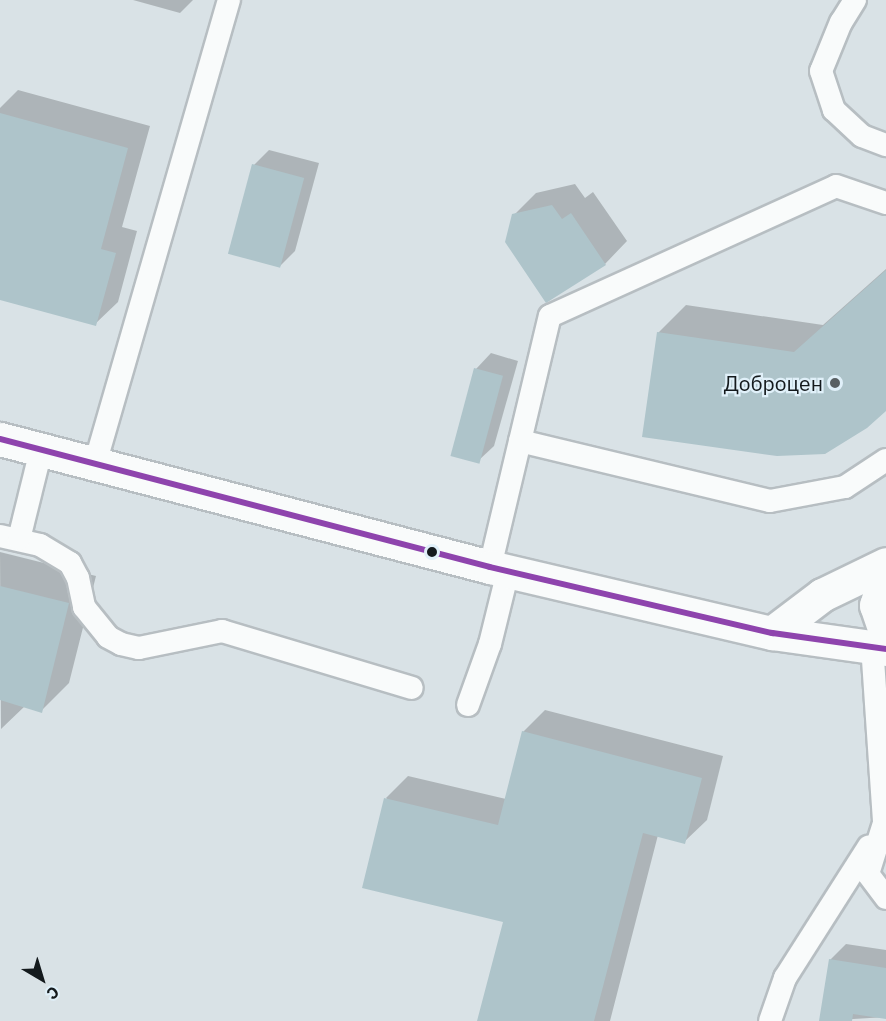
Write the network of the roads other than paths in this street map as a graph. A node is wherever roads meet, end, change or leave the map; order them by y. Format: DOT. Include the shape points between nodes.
graph roads {
  1 [pos="229,0"];
  2 [pos="855,0"];
  3 [pos="886,145"];
  4 [pos="886,203"];
  5 [pos="0,439"];
  6 [pos="520,441"];
  7 [pos="40,450"];
  8 [pos="886,460"];
  9 [pos="95,464"];
  10 [pos="9,538"];
  11 [pos="886,564"];
  12 [pos="499,569"];
  13 [pos="886,573"];
  14 [pos="772,633"];
  15 [pos="881,643"];
  16 [pos="412,688"];
  17 [pos="468,705"];
  18 [pos="885,821"];
  19 [pos="886,898"];
  20 [pos="770,1021"];
  1 -- 9 [label="lane"];
  2 -- 3 [label="lane" via="841,22 821,71 834,110 862,136"];
  4 -- 6 [label="lane" via="836,186 550,316"];
  5 -- 7 [label="main road"];
  6 -- 8 [label="lane" via="770,501 845,487"];
  6 -- 12 [label="lane"];
  7 -- 9 [label="main road"];
  7 -- 10 [label="lane"];
  9 -- 12 [label="main road"];
  10 -- 16 [label="lane" via="40,545 69,563 78,578 84,607 108,637 121,644 139,648 222,631"];
  11 -- 14 [label="main road" via="822,595"];
  12 -- 14 [label="main road"];
  12 -- 17 [label="lane" via="490,644"];
  13 -- 15 [label="main road" via="876,605"];
  14 -- 15 [label="main road"];
  15 -- 18 [label="lane"];
  18 -- 19 [label="lane" via="868,874"];
  18 -- 20 [label="lane" via="785,978"];
}
